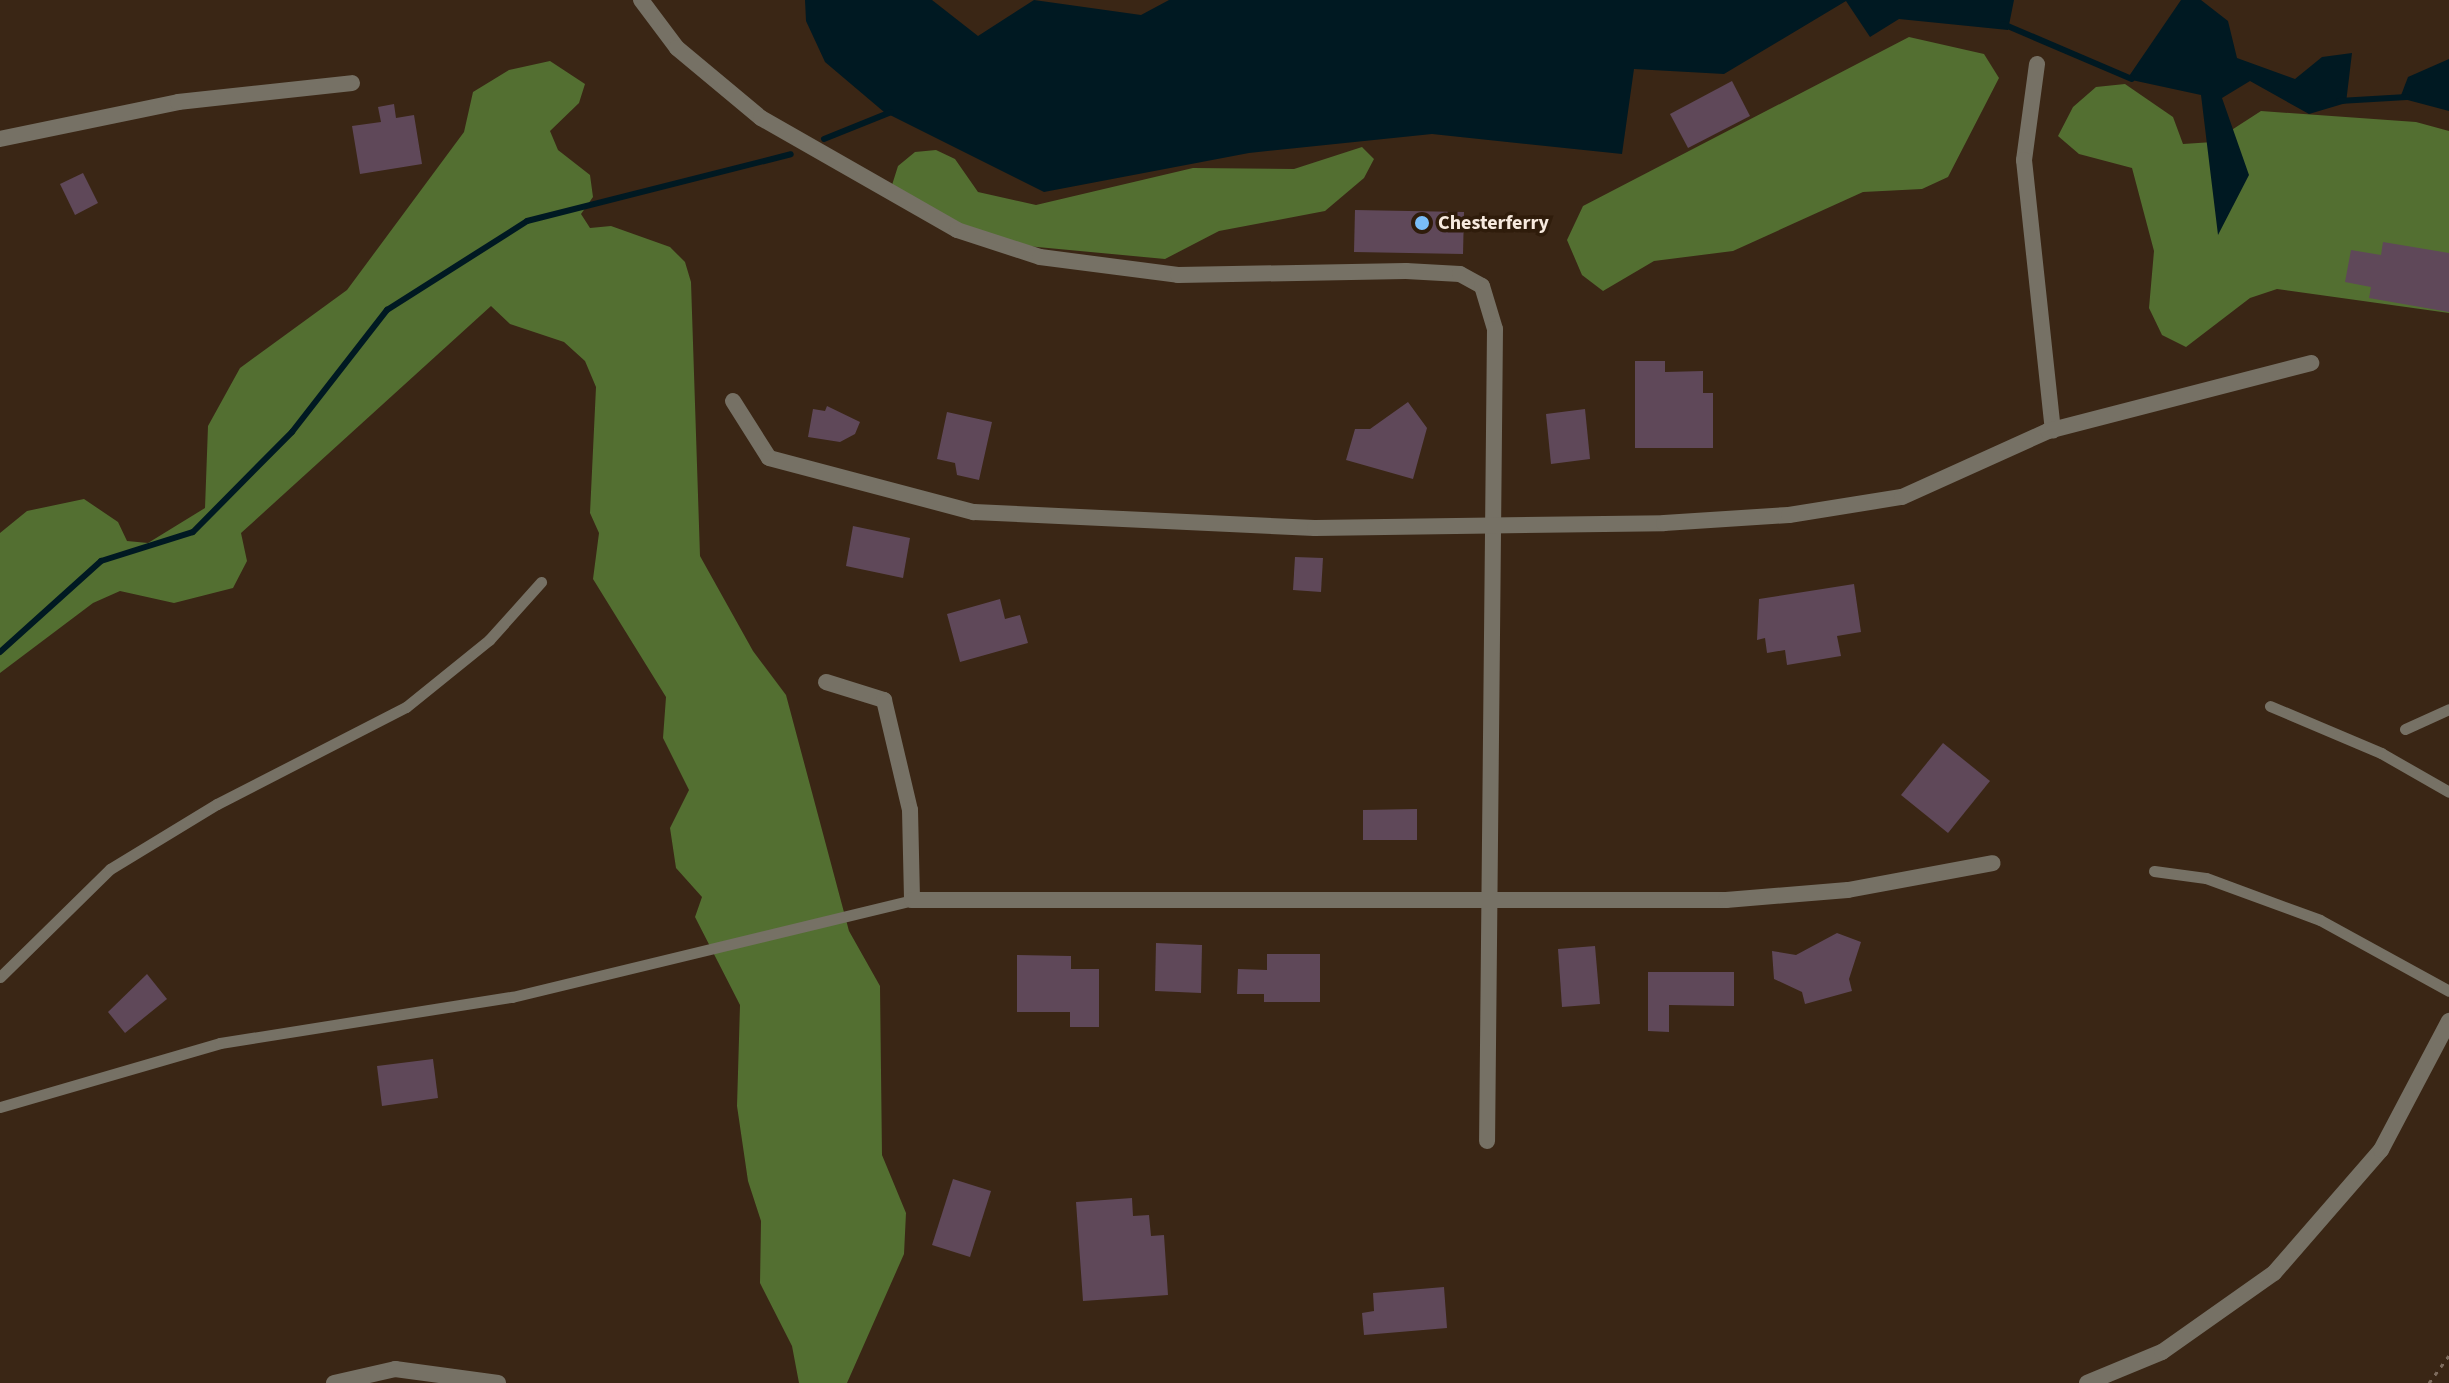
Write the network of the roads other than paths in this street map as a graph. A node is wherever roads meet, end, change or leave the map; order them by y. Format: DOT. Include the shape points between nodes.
graph roads {
  1 [pos="641,0"];
  2 [pos="2037,64"];
  3 [pos="352,83"];
  4 [pos="0,139"];
  5 [pos="2311,363"];
  6 [pos="733,401"];
  7 [pos="2053,430"];
  8 [pos="1493,526"];
  9 [pos="541,582"];
  10 [pos="826,682"];
  11 [pos="2270,706"];
  12 [pos="2449,709"];
  13 [pos="2405,729"];
  14 [pos="2449,792"];
  15 [pos="1993,863"];
  16 [pos="2154,871"];
  17 [pos="912,900"];
  18 [pos="1490,902"];
  19 [pos="0,977"];
  20 [pos="2449,991"];
  21 [pos="2449,1021"];
  22 [pos="0,1107"];
  23 [pos="1487,1141"];
  24 [pos="334,1383"];
  25 [pos="498,1383"];
  26 [pos="2087,1383"];
  1 -- 8 [label="street" via="677,48 761,118 957,230 1040,257 1178,275 1406,271 1460,274 1482,286 1495,329"];
  2 -- 7 [label="street" via="2024,160"];
  3 -- 4 [label="street" via="178,102"];
  5 -- 7 [label="street"];
  6 -- 8 [label="street" via="769,458 974,512 1315,528"];
  7 -- 8 [label="street" via="1902,497 1774,516"];
  8 -- 18 [label="street"];
  9 -- 19 [label="lane" via="489,640 406,707 217,804 110,869"];
  10 -- 17 [label="street" via="884,700 910,810"];
  11 -- 14 [label="lane" via="2381,753"];
  12 -- 13 [label="lane"];
  15 -- 18 [label="street" via="1848,890 1726,900"];
  16 -- 20 [label="lane" via="2206,878 2320,920"];
  17 -- 18 [label="street"];
  17 -- 22 [label="lane" via="512,997 220,1043"];
  18 -- 23 [label="street"];
  21 -- 26 [label="street" via="2381,1150 2274,1273 2162,1352"];
  24 -- 25 [label="street" via="395,1369"];
}
